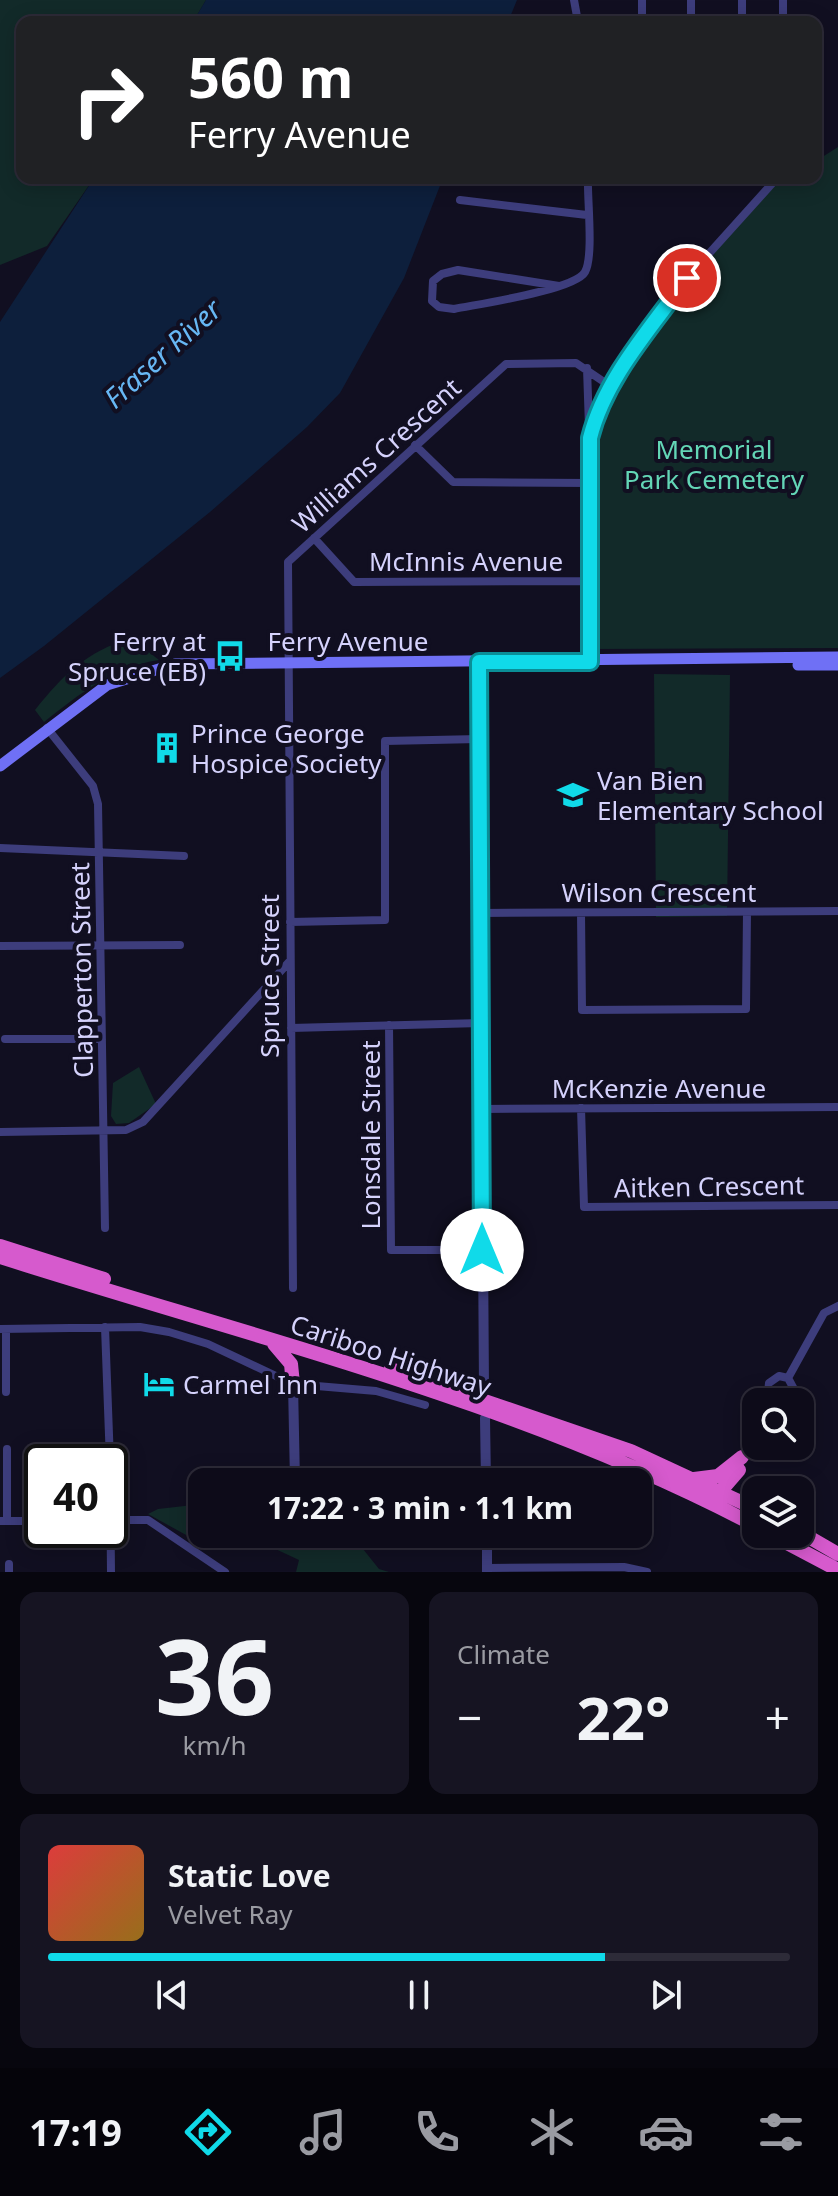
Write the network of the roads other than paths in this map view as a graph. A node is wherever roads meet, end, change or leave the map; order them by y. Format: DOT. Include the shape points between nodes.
graph roads {
  1 [pos="588,184"];
  2 [pos="772,184"];
  3 [pos="460,200"];
  4 [pos="587,215"];
  5 [pos="559,286"];
  6 [pos="587,368"];
  7 [pos="610,386"];
  8 [pos="590,438"];
  9 [pos="415,445"];
  10 [pos="590,483"];
  11 [pos="314,538"];
  12 [pos="590,581"];
  13 [pos="838,657"];
  14 [pos="727,661"];
  15 [pos="479,662"];
  16 [pos="590,662"];
  17 [pos="289,663"];
  18 [pos="838,665"];
  19 [pos="47,728"];
  20 [pos="479,739"];
  21 [pos="0,766"];
  22 [pos="0,848"];
  23 [pos="99,852"];
  24 [pos="184,856"];
  25 [pos="838,911"];
  26 [pos="747,912"];
  27 [pos="480,913"];
  28 [pos="581,913"];
  29 [pos="290,922"];
  30 [pos="101,944"];
  31 [pos="180,945"];
  32 [pos="0,946"];
  33 [pos="290,961"];
  34 [pos="481,1023"];
  35 [pos="389,1025"];
  36 [pos="291,1028"];
  37 [pos="5,1039"];
  38 [pos="102,1039"];
  39 [pos="838,1107"];
  40 [pos="581,1108"];
  41 [pos="481,1109"];
  42 [pos="103,1131"];
  43 [pos="0,1132"];
  44 [pos="838,1205"];
  45 [pos="105,1228"];
  46 [pos="0,1246"];
  47 [pos="482,1250"];
  48 [pos="0,1257"];
  49 [pos="293,1288"];
  50 [pos="838,1306"];
  51 [pos="105,1327"];
  52 [pos="3,1329"];
  53 [pos="271,1342"];
  54 [pos="328,1359"];
  55 [pos="294,1377"];
  56 [pos="788,1378"];
  57 [pos="768,1388"];
  58 [pos="793,1388"];
  59 [pos="484,1389"];
  60 [pos="6,1392"];
  61 [pos="425,1405"];
  62 [pos="485,1418"];
  63 [pos="109,1444"];
  64 [pos="7,1449"];
  65 [pos="743,1460"];
  66 [pos="741,1463"];
  67 [pos="295,1468"];
  68 [pos="486,1468"];
  69 [pos="689,1485"];
  70 [pos="720,1492"];
  71 [pos="742,1492"];
  72 [pos="742,1501"];
  73 [pos="742,1517"];
  74 [pos="128,1520"];
  75 [pos="4,1521"];
  76 [pos="814,1540"];
  77 [pos="111,1548"];
  78 [pos="487,1548"];
  79 [pos="796,1548"];
  80 [pos="838,1554"];
  81 [pos="487,1570"];
  82 [pos="603,1570"];
  83 [pos="838,1570"];
  84 [pos="111,1572"];
  85 [pos="225,1572"];
  86 [pos="647,1572"];
  1 -- 4 [label="street"];
  2 -- 7 [label="street" via="692,272"];
  3 -- 4 [label="street"];
  4 -- 5 [label="street" via="584,274"];
  5 -- 5 [label="street" via="458,270 433,281 432,301 454,309"];
  6 -- 7 [label="street"];
  6 -- 8 [label="street"];
  6 -- 9 [label="street, Williams Crescent" via="576,363 506,364"];
  7 -- 8 [label="street"];
  8 -- 10 [label="street"];
  9 -- 10 [label="street" via="453,482"];
  9 -- 11 [label="street, Williams Crescent"];
  10 -- 12 [label="street"];
  11 -- 12 [label="street, McInnis Avenue" via="354,582"];
  11 -- 17 [label="street, Williams Crescent" via="288,562"];
  12 -- 16 [label="street"];
  13 -- 14 [label="main road, Ferry Avenue"];
  14 -- 16 [label="main road, Ferry Avenue"];
  14 -- 18 [label="main road, Ferry Avenue"];
  15 -- 16 [label="main road, Ferry Avenue"];
  15 -- 17 [label="main road, Ferry Avenue"];
  15 -- 20 [label="street"];
  17 -- 19 [label="main road, Ferry Avenue" via="175,664 146,670 107,685"];
  17 -- 29 [label="street, Spruce Street"];
  19 -- 21 [label="main road, Ferry Avenue"];
  19 -- 23 [label="street, Clapperton Street" via="93,786"];
  20 -- 27 [label="street"];
  20 -- 29 [label="street" via="385,741 385,920"];
  22 -- 23 [label="street"];
  23 -- 24 [label="street"];
  23 -- 30 [label="street, Clapperton Street"];
  25 -- 26 [label="street, Wilson Crescent"];
  26 -- 28 [label="street, Wilson Crescent"];
  26 -- 28 [label="street" via="746,1009 582,1010"];
  27 -- 28 [label="street, Wilson Crescent"];
  27 -- 34 [label="street"];
  29 -- 33 [label="street, Spruce Street"];
  30 -- 31 [label="street"];
  30 -- 32 [label="street"];
  30 -- 38 [label="street, Clapperton Street"];
  33 -- 36 [label="street, Spruce Street"];
  33 -- 42 [label="street" via="157,1110 126,1130"];
  34 -- 35 [label="street"];
  34 -- 41 [label="street"];
  35 -- 36 [label="street"];
  35 -- 47 [label="street, Lonsdale Street" via="391,1250"];
  36 -- 49 [label="street, Spruce Street"];
  37 -- 38 [label="street"];
  38 -- 42 [label="street, Clapperton Street"];
  39 -- 40 [label="street, McKenzie Avenue"];
  40 -- 41 [label="street, McKenzie Avenue"];
  40 -- 44 [label="street, Aitken Crescent" via="584,1207"];
  41 -- 47 [label="street"];
  42 -- 43 [label="street"];
  42 -- 45 [label="street, Clapperton Street"];
  46 -- 69 [label="highway, Cariboo Highway" via="524,1412 631,1451"];
  47 -- 59 [label="street"];
  48 -- 53 [label="highway, Cariboo Highway"];
  50 -- 56 [label="street" via="824,1313"];
  51 -- 52 [label="street"];
  51 -- 55 [label="street" via="169,1332"];
  51 -- 63 [label="street"];
  52 -- 60 [label="street"];
  53 -- 54 [label="highway, Cariboo Highway"];
  53 -- 55 [label="highway" via="286,1354"];
  54 -- 55 [label="highway" via="310,1361"];
  54 -- 69 [label="highway, Cariboo Highway" via="521,1422"];
  55 -- 61 [label="street"];
  55 -- 67 [label="street"];
  56 -- 57 [label="street" via="779,1376"];
  56 -- 58 [label="street"];
  62 -- 68 [label="street"];
  64 -- 75 [label="street"];
  65 -- 66 [label="street"];
  66 -- 69 [label="highway"];
  66 -- 70 [label="highway"];
  66 -- 71 [label="highway"];
  69 -- 70 [label="highway"];
  69 -- 73 [label="highway, Cariboo Highway"];
  70 -- 72 [label="highway"];
  74 -- 85 [label="street" via="148,1520"];
  76 -- 80 [label="highway"];
  77 -- 84 [label="street"];
  78 -- 81 [label="street"];
  79 -- 83 [label="highway"];
  81 -- 82 [label="street"];
  82 -- 86 [label="street"];
}
